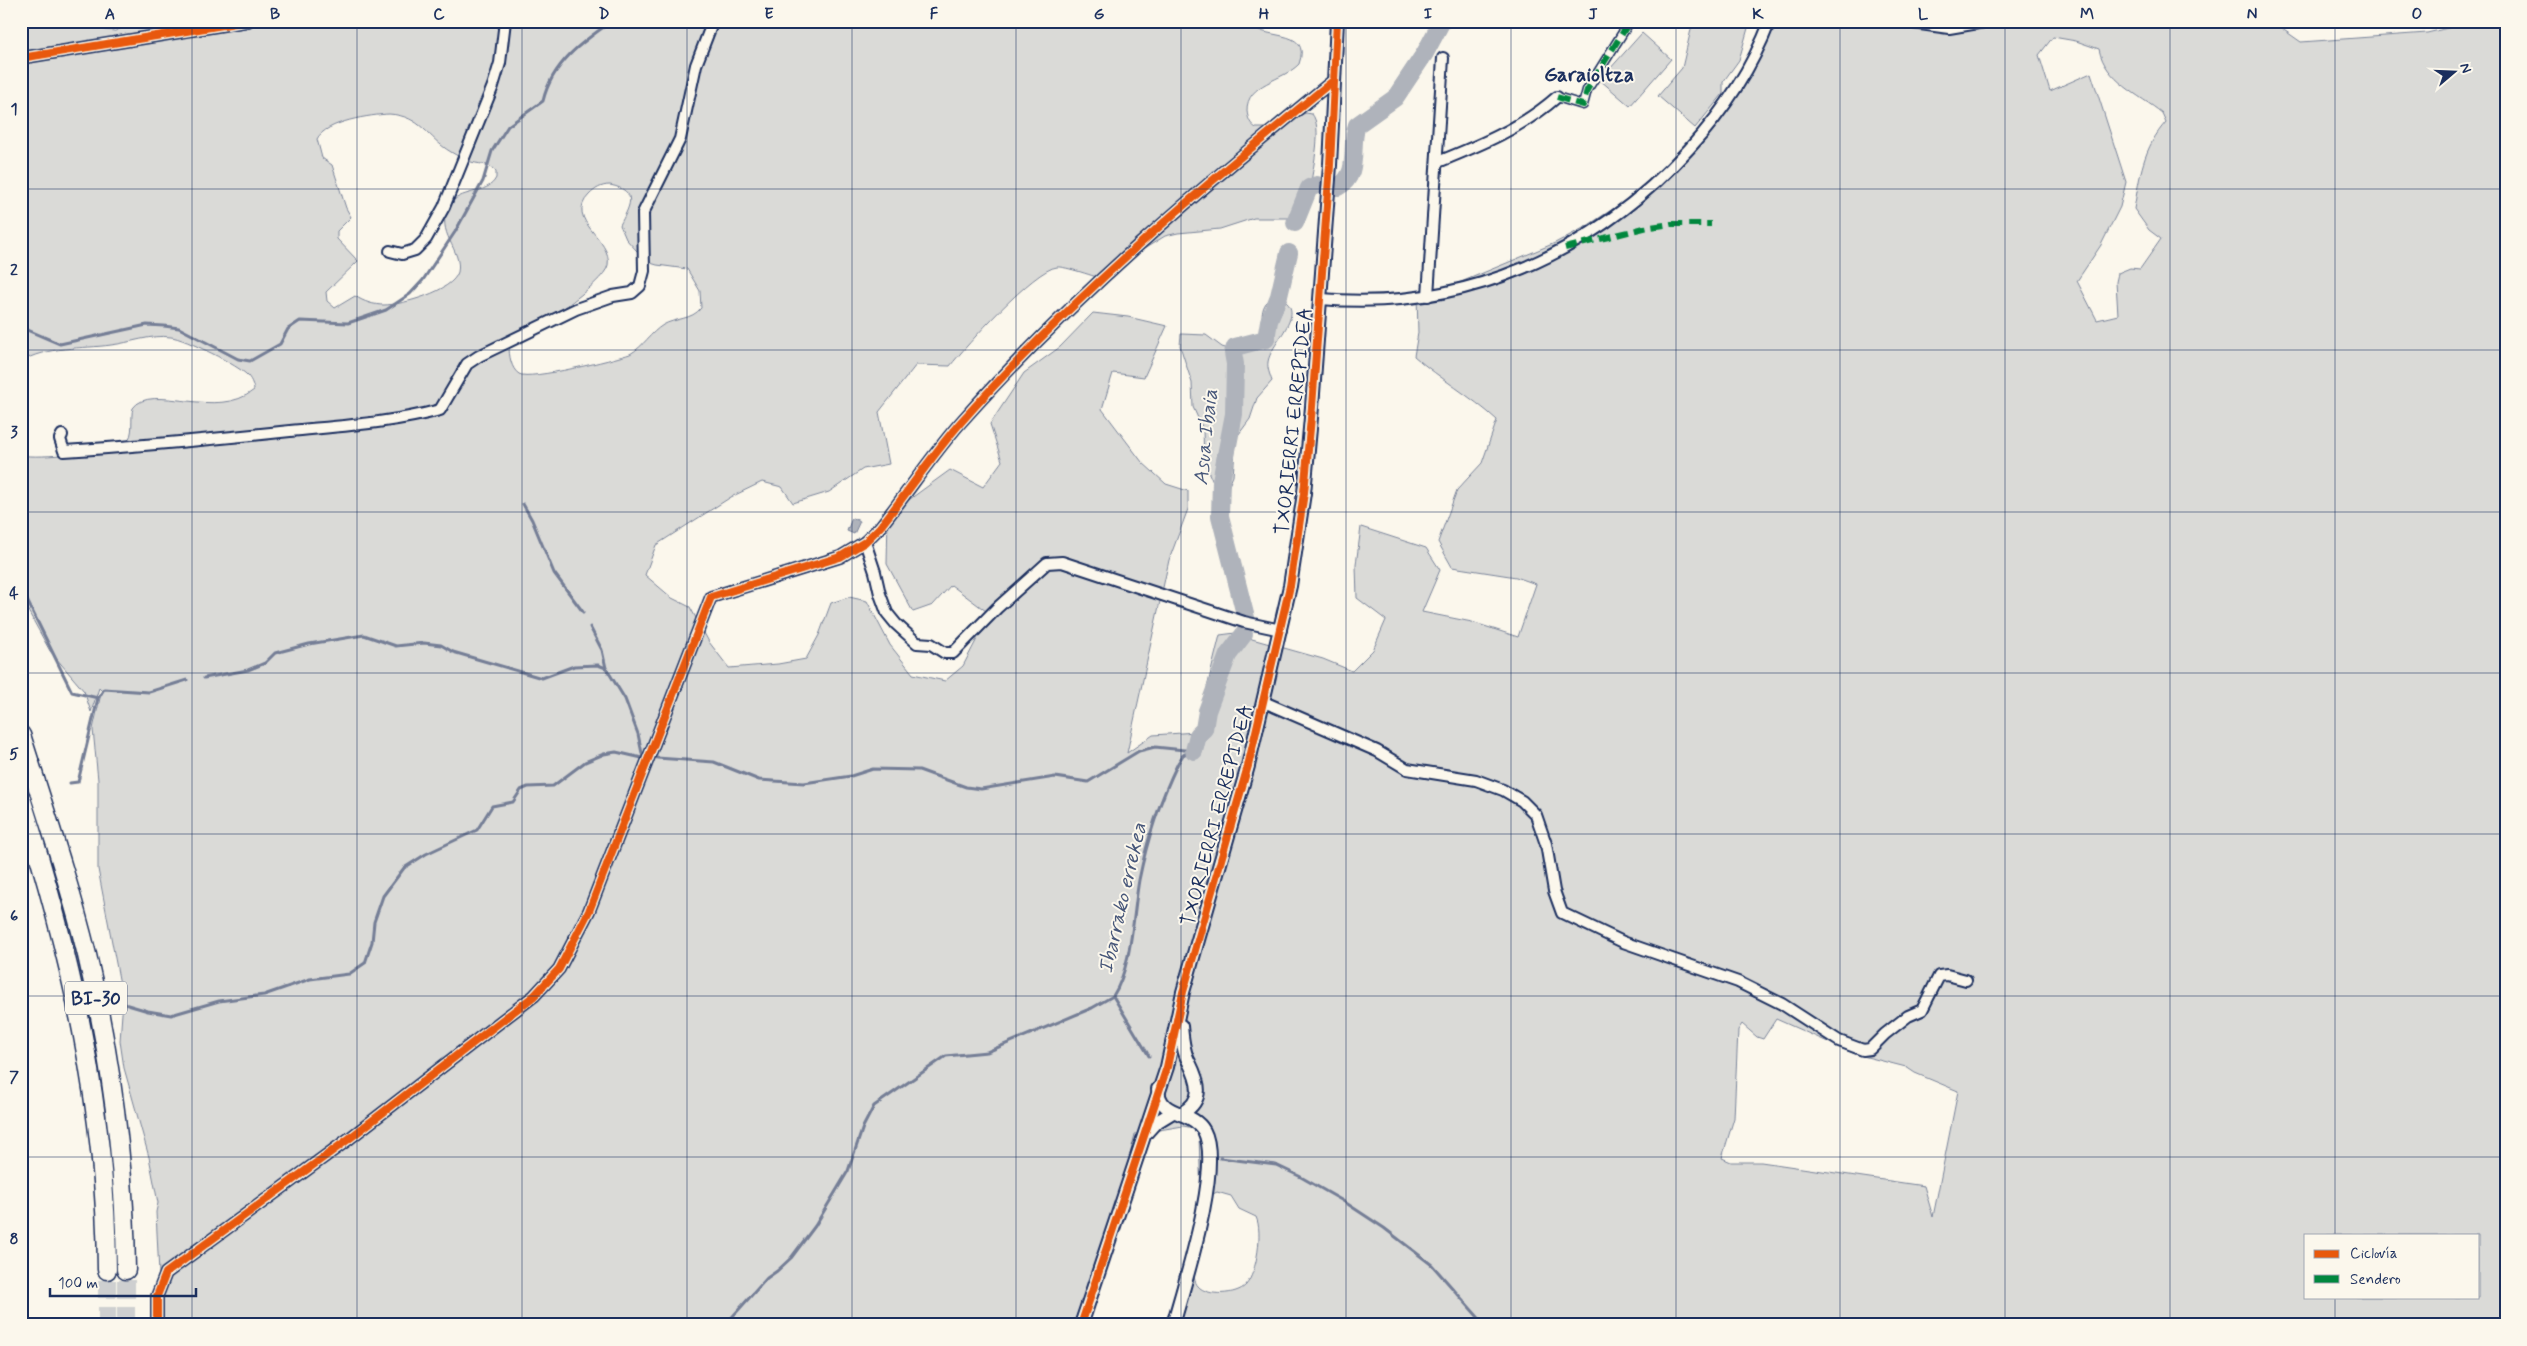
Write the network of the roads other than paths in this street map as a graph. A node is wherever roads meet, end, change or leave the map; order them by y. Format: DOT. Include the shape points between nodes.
graph roads {
  1 [pos="248,21"];
  2 [pos="505,21"];
  3 [pos="713,21"];
  4 [pos="1337,21"];
  5 [pos="1630,21"];
  6 [pos="1770,21"];
  7 [pos="1906,21"];
  8 [pos="1984,21"];
  9 [pos="21,58"];
  10 [pos="1444,58"];
  11 [pos="1334,80"];
  12 [pos="1557,97"];
  13 [pos="1438,162"];
  14 [pos="390,252"];
  15 [pos="1428,296"];
  16 [pos="1321,299"];
  17 [pos="62,435"];
  18 [pos="865,542"];
  19 [pos="1281,630"];
  20 [pos="1264,702"];
  21 [pos="21,735"];
  22 [pos="21,798"];
  23 [pos="1966,980"];
  24 [pos="1180,1014"];
  25 [pos="1189,1062"];
  26 [pos="1167,1067"];
  27 [pos="1158,1089"];
  28 [pos="1177,1113"];
  29 [pos="1146,1133"];
  30 [pos="107,1270"];
  31 [pos="126,1270"];
  32 [pos="157,1325"];
  33 [pos="1081,1325"];
  34 [pos="1173,1325"];
  1 -- 9 [label="street"];
  2 -- 14 [label="street" via="502,53 493,86 444,207 426,239 415,250 402,254"];
  3 -- 17 [label="street" via="696,65 680,139 643,213 644,271 640,286 632,293 576,309 478,356 468,364 440,410 342,426 156,445 64,451"];
  4 -- 11 [label="street, TXORIERRI ERREPIDEA"];
  5 -- 12 [label="street" via="1586,93 1583,105"];
  6 -- 15 [label="street" via="1749,67 1721,110 1676,163 1644,194 1610,221 1539,261 1482,282"];
  7 -- 8 [label="street" via="1949,27"];
  10 -- 13 [label="street"];
  11 -- 16 [label="street, TXORIERRI ERREPIDEA"];
  11 -- 18 [label="street" via="1216,176 1093,287 960,422"];
  12 -- 13 [label="street" via="1516,127"];
  13 -- 15 [label="street"];
  15 -- 16 [label="street" via="1404,300"];
  16 -- 19 [label="street, TXORIERRI ERREPIDEA" via="1304,493"];
  18 -- 19 [label="street" via="887,613 917,643 931,644 946,653 953,653 997,608 1053,562 1062,562 1244,622"];
  18 -- 32 [label="street" via="840,557 711,597 589,911 559,969 534,996 507,1017 166,1273 157,1296"];
  19 -- 20 [label="street, TXORIERRI ERREPIDEA"];
  20 -- 23 [label="street" via="1377,750 1407,769 1476,780 1522,801 1536,815 1562,913 1623,942 1738,982 1782,1004 1839,1040 1863,1050 1922,1010 1939,976"];
  20 -- 24 [label="street, TXORIERRI ERREPIDEA" via="1183,992"];
  21 -- 31 [label="highway, BI-30" via="72,900 101,1023 118,1141"];
  22 -- 30 [label="highway, BI-30" via="64,941 84,1035 100,1142"];
  24 -- 25 [label="street"];
  24 -- 26 [label="street, TXORIERRI ERREPIDEA"];
  25 -- 26 [label="street" via="1176,1060"];
  25 -- 28 [label="street" via="1196,1077 1198,1094 1192,1108"];
  26 -- 27 [label="street, TXORIERRI ERREPIDEA"];
  27 -- 28 [label="street" via="1161,1103"];
  27 -- 29 [label="street, TXORIERRI ERREPIDEA"];
  28 -- 29 [label="street" via="1155,1123"];
  28 -- 34 [label="street" via="1193,1118 1203,1129 1209,1156 1199,1225"];
  29 -- 33 [label="street, TXORIERRI ERREPIDEA"];
}
